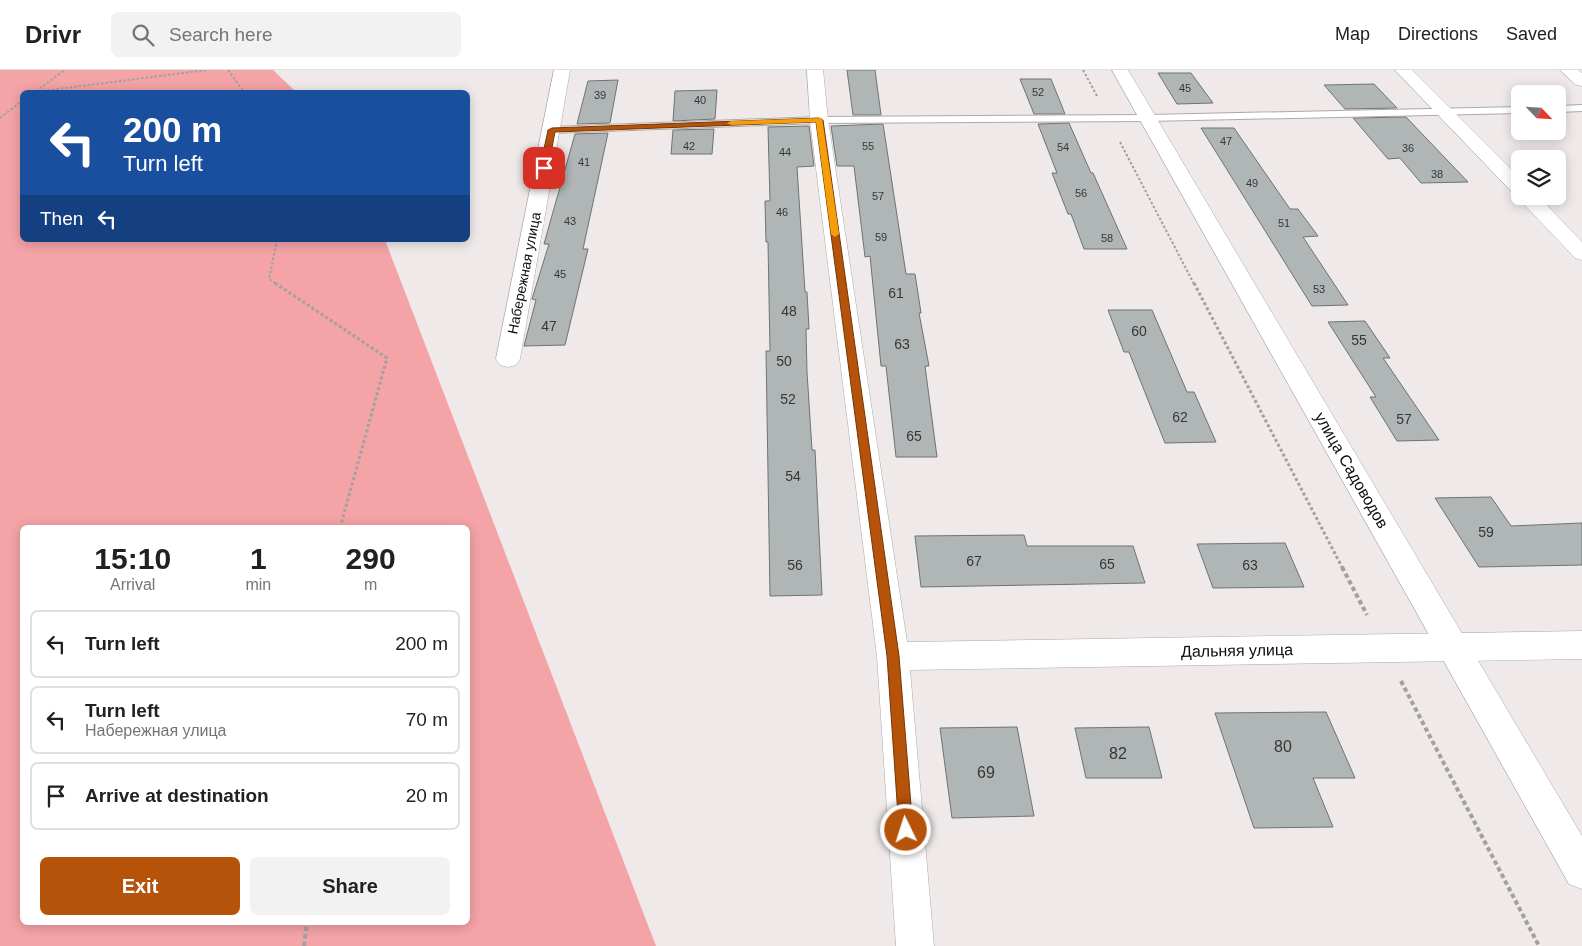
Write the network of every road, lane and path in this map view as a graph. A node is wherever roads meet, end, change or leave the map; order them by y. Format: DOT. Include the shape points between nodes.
graph roads {
  1 [pos="65,70"];
  2 [pos="207,70"];
  3 [pos="228,70"];
  4 [pos="562,70"];
  5 [pos="816,70"];
  6 [pos="1083,70"];
  7 [pos="1120,70"];
  8 [pos="1403,70"];
  9 [pos="1568,70"];
  10 [pos="1582,81"];
  11 [pos="37,90"];
  12 [pos="50,90"];
  13 [pos="243,90"];
  14 [pos="20,103"];
  15 [pos="1582,108"];
  16 [pos="1566,109"];
  17 [pos="1511,110"];
  18 [pos="1446,112"];
  19 [pos="0,118"];
  20 [pos="1108,118"];
  21 [pos="1148,118"];
  22 [pos="819,120"];
  23 [pos="552,130"];
  24 [pos="1511,180"];
  25 [pos="1536,205"];
  26 [pos="277,242"];
  27 [pos="1582,254"];
  28 [pos="508,358"];
  29 [pos="341,525"];
  30 [pos="1582,644"];
  31 [pos="1453,646"];
  32 [pos="1383,648"];
  33 [pos="893,656"];
  34 [pos="1582,871"];
  35 [pos="307,925"];
  36 [pos="304,946"];
  37 [pos="914,946"];
  38 [pos="1539,946"];
  1 -- 11 [label="path"];
  2 -- 12 [label="path"];
  3 -- 13 [label="path"];
  4 -- 23 [label="street, Набережная улица"];
  5 -- 22 [label="street"];
  6 -- 20 [label="path"];
  7 -- 21 [label="street, улица Садоводов"];
  8 -- 18 [label="street"];
  9 -- 10 [label="street"];
  14 -- 19 [label="path"];
  15 -- 16 [label="lane"];
  17 -- 18 [label="lane"];
  18 -- 21 [label="lane"];
  18 -- 24 [label="street"];
  20 -- 21 [label="lane"];
  20 -- 22 [label="lane"];
  20 -- 32 [label="path"];
  21 -- 31 [label="street, улица Садоводов"];
  22 -- 23 [label="lane"];
  22 -- 33 [label="street"];
  23 -- 28 [label="street, Набережная улица"];
  25 -- 27 [label="street"];
  26 -- 29 [label="path" via="269,279 387,358"];
  30 -- 31 [label="street, Дальняя улица"];
  31 -- 32 [label="street, Дальняя улица"];
  31 -- 34 [label="street, улица Садоводов"];
  32 -- 33 [label="street, Дальняя улица"];
  32 -- 38 [label="path"];
  33 -- 37 [label="street"];
  35 -- 36 [label="path"];
}
